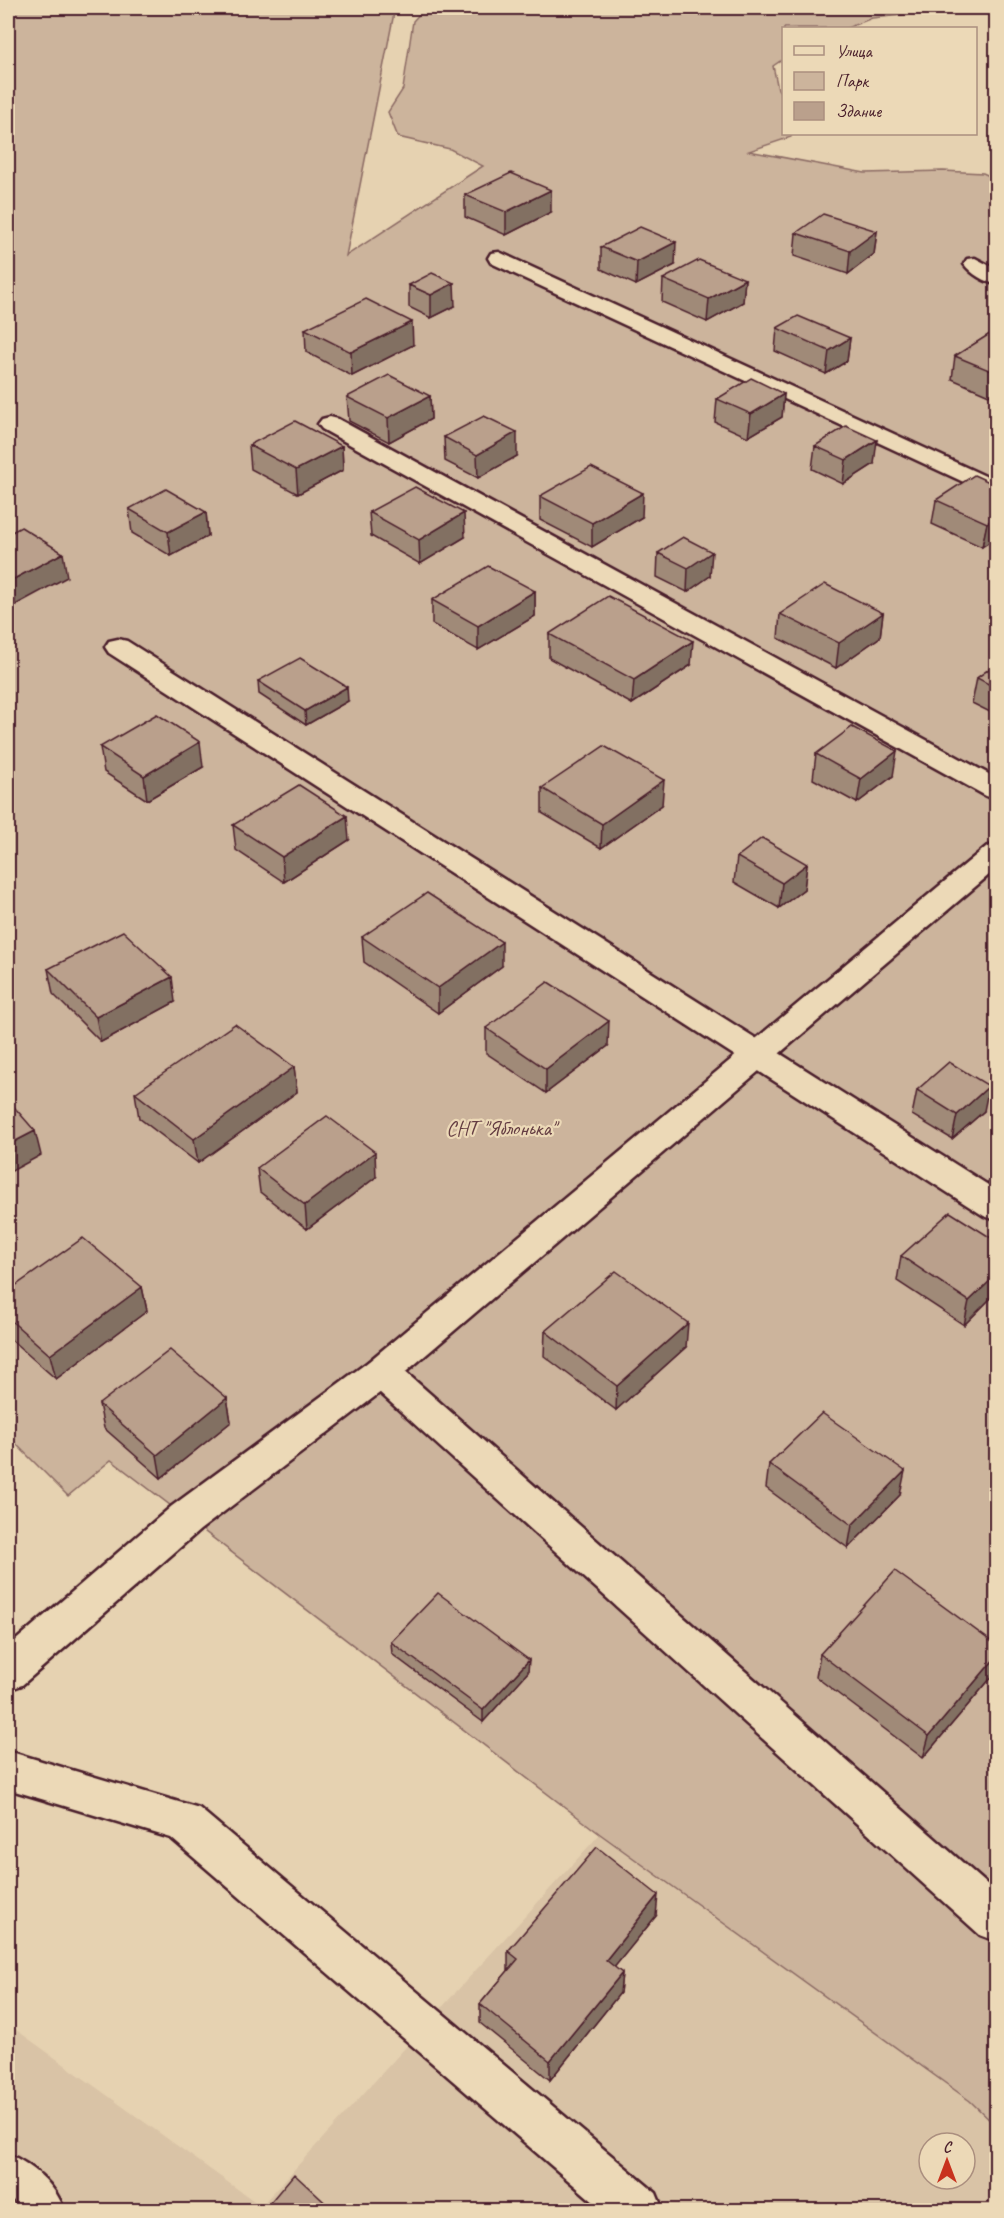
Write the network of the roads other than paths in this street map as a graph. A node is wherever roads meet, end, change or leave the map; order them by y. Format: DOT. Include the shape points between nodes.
graph roads {
  1 [pos="499,258"];
  2 [pos="975,264"];
  3 [pos="996,278"];
  4 [pos="330,424"];
  5 [pos="996,490"];
  6 [pos="118,647"];
  7 [pos="996,790"];
  8 [pos="996,854"];
  9 [pos="758,1054"];
  10 [pos="996,1207"];
  11 [pos="381,1372"];
  12 [pos="8,1672"];
  13 [pos="8,1770"];
  14 [pos="996,1920"];
  15 [pos="8,2178"];
  16 [pos="40,2211"];
  17 [pos="639,2211"];
  1 -- 5 [label="street"];
  2 -- 3 [label="street"];
  4 -- 7 [label="street"];
  6 -- 9 [label="street"];
  8 -- 9 [label="street"];
  9 -- 10 [label="street"];
  9 -- 11 [label="street"];
  11 -- 12 [label="street" via="186,1518"];
  11 -- 14 [label="street"];
  13 -- 17 [label="street" via="184,1822"];
  15 -- 16 [label="street"];
}
